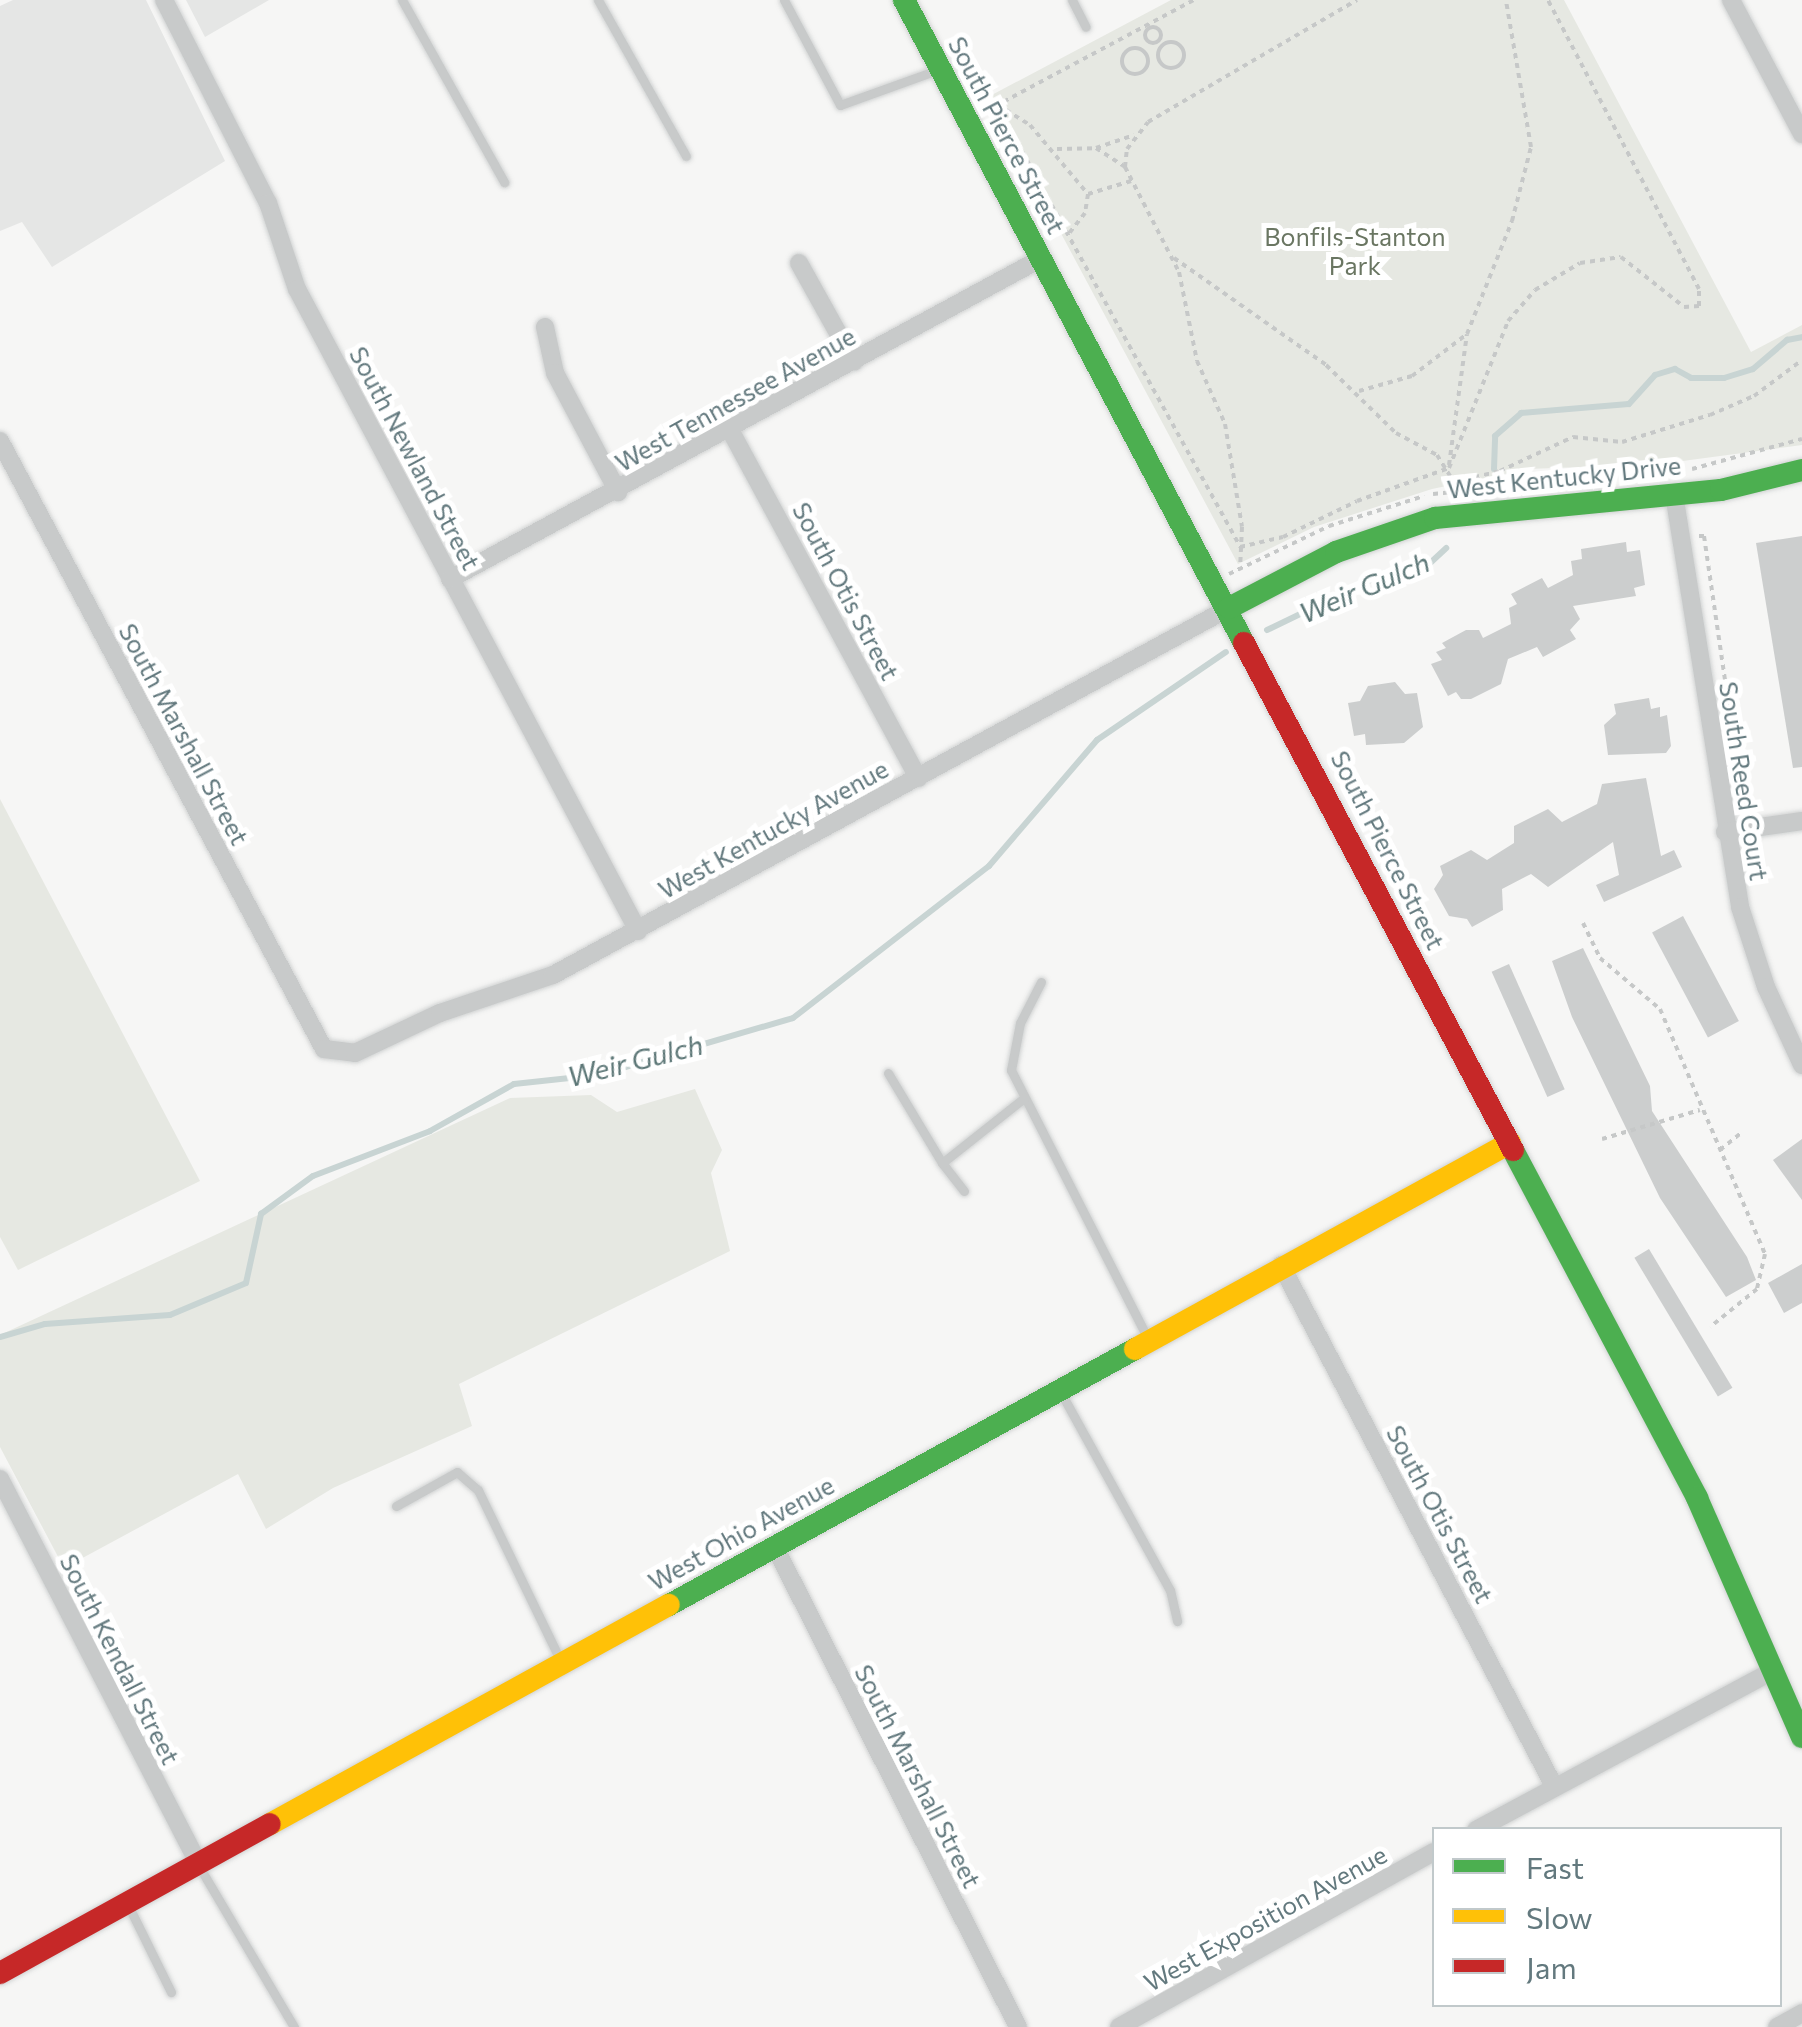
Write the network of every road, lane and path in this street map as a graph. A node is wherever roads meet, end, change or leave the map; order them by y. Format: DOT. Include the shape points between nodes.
graph roads {
  1 [pos="164,0"];
  2 [pos="402,0"];
  3 [pos="598,0"];
  4 [pos="784,0"];
  5 [pos="904,0"];
  6 [pos="1072,0"];
  7 [pos="1194,0"];
  8 [pos="1358,0"];
  9 [pos="1506,0"];
  10 [pos="1548,0"];
  11 [pos="1731,0"];
  12 [pos="1086,27"];
  13 [pos="1179,65"];
  14 [pos="941,69"];
  15 [pos="1143,71"];
  16 [pos="987,111"];
  17 [pos="1802,134"];
  18 [pos="1134,136"];
  19 [pos="1096,148"];
  20 [pos="1056,149"];
  21 [pos="686,156"];
  22 [pos="1125,167"];
  23 [pos="1132,181"];
  24 [pos="504,182"];
  25 [pos="1088,194"];
  26 [pos="1068,235"];
  27 [pos="1171,256"];
  28 [pos="1042,258"];
  29 [pos="799,263"];
  30 [pos="545,328"];
  31 [pos="1467,334"];
  32 [pos="1802,360"];
  33 [pos="854,362"];
  34 [pos="1357,391"];
  35 [pos="730,428"];
  36 [pos="1802,439"];
  37 [pos="0,441"];
  38 [pos="1449,468"];
  39 [pos="1683,470"];
  40 [pos="1802,470"];
  41 [pos="1632,475"];
  42 [pos="1456,486"];
  43 [pos="618,492"];
  44 [pos="1674,494"];
  45 [pos="1704,536"];
  46 [pos="1240,547"];
  47 [pos="1240,569"];
  48 [pos="450,579"];
  49 [pos="1229,608"];
  50 [pos="918,778"];
  51 [pos="1740,782"];
  52 [pos="1802,821"];
  53 [pos="1725,832"];
  54 [pos="1583,923"];
  55 [pos="638,931"];
  56 [pos="1040,982"];
  57 [pos="324,1049"];
  58 [pos="1802,1065"];
  59 [pos="888,1073"];
  60 [pos="1024,1098"];
  61 [pos="1700,1110"];
  62 [pos="1741,1134"];
  63 [pos="1602,1140"];
  64 [pos="1510,1143"];
  65 [pos="1720,1150"];
  66 [pos="942,1162"];
  67 [pos="964,1191"];
  68 [pos="1281,1265"];
  69 [pos="1710,1327"];
  70 [pos="1148,1339"];
  71 [pos="1058,1389"];
  72 [pos="0,1479"];
  73 [pos="396,1506"];
  74 [pos="775,1547"];
  75 [pos="1177,1621"];
  76 [pos="562,1663"];
  77 [pos="1775,1670"];
  78 [pos="1802,1736"];
  79 [pos="1554,1786"];
  80 [pos="1481,1827"];
  81 [pos="1432,1853"];
  82 [pos="196,1861"];
  83 [pos="126,1900"];
  84 [pos="0,1973"];
  85 [pos="171,1992"];
  86 [pos="1802,2013"];
  87 [pos="294,2027"];
  88 [pos="1018,2027"];
  89 [pos="1119,2027"];
  90 [pos="1777,2027"];
  1 -- 48 [label="street, South Newland Street" via="268,203 297,288"];
  2 -- 24 [label="lane"];
  3 -- 21 [label="lane"];
  4 -- 14 [label="lane" via="840,105"];
  5 -- 14 [label="street, South Pierce Street"];
  6 -- 12 [label="lane"];
  7 -- 16 [label="path"];
  8 -- 18 [label="path"];
  9 -- 31 [label="path" via="1531,147 1512,221"];
  10 -- 38 [label="path" via="1702,298 1684,307 1621,257 1580,263 1547,282 1508,321"];
  11 -- 17 [label="street"];
  13 -- 13 [label="path" via="1182,48 1163,45 1162,64"];
  14 -- 28 [label="street, South Pierce Street"];
  15 -- 15 [label="path" via="1146,54 1126,50 1126,71"];
  16 -- 20 [label="path" via="1006,110"];
  16 -- 26 [label="path" via="1008,126"];
  18 -- 19 [label="path"];
  18 -- 22 [label="path"];
  19 -- 20 [label="path"];
  19 -- 22 [label="path"];
  20 -- 25 [label="path"];
  22 -- 23 [label="path"];
  23 -- 25 [label="path"];
  23 -- 27 [label="path"];
  25 -- 26 [label="path" via="1085,213"];
  26 -- 46 [label="path"];
  27 -- 34 [label="path" via="1265,318"];
  27 -- 46 [label="path" via="1197,361 1225,424"];
  28 -- 33 [label="street, West Tennessee Avenue"];
  28 -- 49 [label="street, South Pierce Street"];
  29 -- 33 [label="street"];
  30 -- 43 [label="street" via="555,374"];
  31 -- 34 [label="path" via="1412,376"];
  31 -- 38 [label="path"];
  32 -- 42 [label="path" via="1754,396 1710,415 1622,442 1573,438"];
  33 -- 35 [label="street, West Tennessee Avenue"];
  34 -- 38 [label="path" via="1396,432"];
  35 -- 43 [label="street, West Tennessee Avenue"];
  35 -- 50 [label="street, South Otis Street"];
  36 -- 39 [label="path" via="1734,462"];
  37 -- 57 [label="street, South Marshall Street"];
  38 -- 42 [label="path"];
  38 -- 46 [label="path" via="1357,501 1282,538"];
  40 -- 44 [label="street, West Kentucky Drive"];
  41 -- 42 [label="path"];
  43 -- 48 [label="street, West Tennessee Avenue"];
  44 -- 49 [label="street, West Kentucky Drive" via="1434,518 1336,552"];
  44 -- 53 [label="street, South Reed Court"];
  45 -- 51 [label="path"];
  46 -- 47 [label="path"];
  48 -- 55 [label="street, South Newland Street"];
  49 -- 50 [label="street, West Kentucky Avenue"];
  49 -- 64 [label="street, South Pierce Street"];
  50 -- 55 [label="street, West Kentucky Avenue"];
  52 -- 53 [label="street"];
  53 -- 58 [label="street, South Reed Court" via="1756,962"];
  54 -- 61 [label="path" via="1602,960 1660,1009"];
  55 -- 57 [label="street, West Kentucky Avenue" via="553,975 440,1013 355,1053"];
  56 -- 60 [label="lane" via="1011,1056"];
  59 -- 66 [label="lane"];
  60 -- 66 [label="lane"];
  60 -- 70 [label="lane"];
  61 -- 63 [label="path"];
  61 -- 65 [label="path"];
  62 -- 65 [label="path"];
  64 -- 68 [label="street, West Ohio Avenue"];
  64 -- 77 [label="street, South Pierce Street" via="1706,1514"];
  65 -- 69 [label="path" via="1766,1265 1756,1289"];
  66 -- 67 [label="lane"];
  68 -- 70 [label="street, West Ohio Avenue"];
  68 -- 79 [label="street, South Otis Street"];
  70 -- 71 [label="street, West Ohio Avenue"];
  71 -- 74 [label="street, West Ohio Avenue"];
  71 -- 75 [label="lane" via="1170,1590"];
  72 -- 82 [label="street, South Kendall Street"];
  73 -- 76 [label="lane" via="457,1472 478,1490"];
  74 -- 76 [label="street, West Ohio Avenue"];
  74 -- 88 [label="street, South Marshall Street"];
  76 -- 82 [label="street, West Ohio Avenue"];
  77 -- 78 [label="street, South Pierce Street"];
  77 -- 79 [label="street"];
  79 -- 80 [label="street"];
  81 -- 89 [label="street, West Exposition Avenue"];
  82 -- 83 [label="street, West Ohio Avenue"];
  82 -- 87 [label="lane"];
  83 -- 84 [label="street, West Ohio Avenue"];
  83 -- 85 [label="lane"];
  86 -- 90 [label="street"];
}
